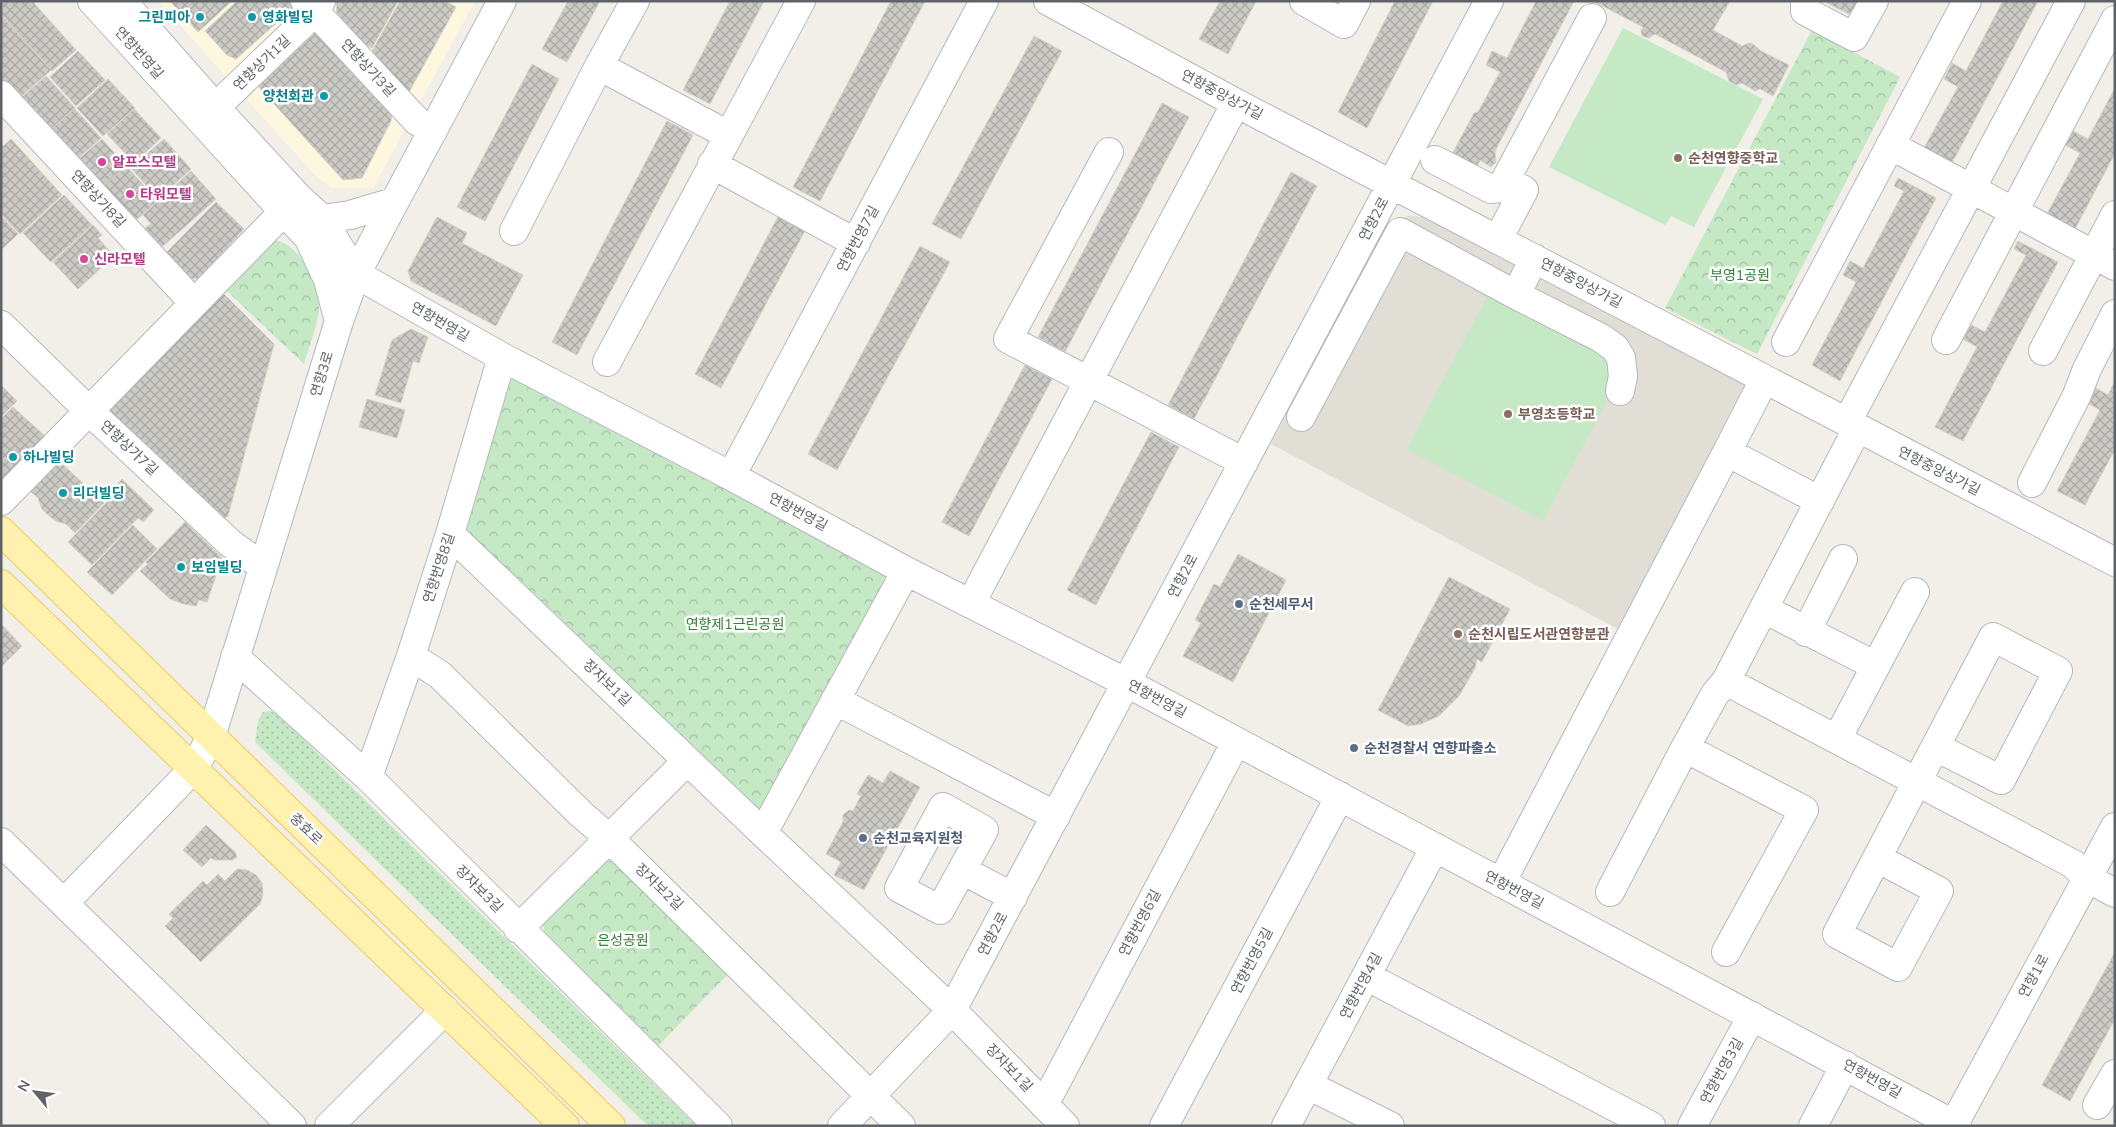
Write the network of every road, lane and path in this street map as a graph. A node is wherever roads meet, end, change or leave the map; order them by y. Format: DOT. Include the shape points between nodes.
graph roads {
  1 [pos="92,1"];
  2 [pos="122,1"];
  3 [pos="502,1"];
  4 [pos="634,1"];
  5 [pos="801,1"];
  6 [pos="984,1"];
  7 [pos="1048,1"];
  8 [pos="1304,1"];
  9 [pos="1356,1"];
  10 [pos="1490,1"];
  11 [pos="1805,1"];
  12 [pos="1874,1"];
  13 [pos="1967,1"];
  14 [pos="2071,1"];
  15 [pos="314,5"];
  16 [pos="1592,18"];
  17 [pos="2115,20"];
  18 [pos="599,66"];
  19 [pos="1,95"];
  20 [pos="1236,103"];
  21 [pos="208,114"];
  22 [pos="433,131"];
  23 [pos="728,135"];
  24 [pos="1890,145"];
  25 [pos="1109,152"];
  26 [pos="1435,160"];
  27 [pos="712,164"];
  28 [pos="1505,180"];
  29 [pos="1394,184"];
  30 [pos="1971,189"];
  31 [pos="394,202"];
  32 [pos="291,205"];
  33 [pos="2013,212"];
  34 [pos="2115,215"];
  35 [pos="315,228"];
  36 [pos="514,231"];
  37 [pos="1498,239"];
  38 [pos="856,243"];
  39 [pos="1534,258"];
  40 [pos="2104,260"];
  41 [pos="356,274"];
  42 [pos="1516,295"];
  43 [pos="194,303"];
  44 [pos="2115,314"];
  45 [pos="339,320"];
  46 [pos="1,325"];
  47 [pos="1946,340"];
  48 [pos="1786,342"];
  49 [pos="2043,351"];
  50 [pos="502,357"];
  51 [pos="607,362"];
  52 [pos="1088,380"];
  53 [pos="1764,380"];
  54 [pos="1620,391"];
  55 [pos="89,410"];
  56 [pos="1301,417"];
  57 [pos="1852,426"];
  58 [pos="1727,452"];
  59 [pos="1244,462"];
  60 [pos="731,476"];
  61 [pos="2032,483"];
  62 [pos="1,501"];
  63 [pos="1820,501"];
  64 [pos="1,531"];
  65 [pos="450,534"];
  66 [pos="1843,559"];
  67 [pos="2115,562"];
  68 [pos="262,566"];
  69 [pos="906,571"];
  70 [pos="1,584"];
  71 [pos="1915,592"];
  72 [pos="970,602"];
  73 [pos="1764,609"];
  74 [pos="1806,632"];
  75 [pos="411,656"];
  76 [pos="235,657"];
  77 [pos="1876,666"];
  78 [pos="1726,681"];
  79 [pos="1127,683"];
  80 [pos="835,700"];
  81 [pos="210,737"];
  82 [pos="1837,740"];
  83 [pos="1236,742"];
  84 [pos="1936,747"];
  85 [pos="1685,748"];
  86 [pos="687,761"];
  87 [pos="194,768"];
  88 [pos="368,777"];
  89 [pos="1917,781"];
  90 [pos="1340,796"];
  91 [pos="1056,816"];
  92 [pos="2115,827"];
  93 [pos="763,833"];
  94 [pos="610,839"];
  95 [pos="1,842"];
  96 [pos="1435,847"];
  97 [pos="1877,858"];
  98 [pos="962,870"];
  99 [pos="2087,878"];
  100 [pos="1501,883"];
  101 [pos="1610,892"];
  102 [pos="2115,893"];
  103 [pos="1012,897"];
  104 [pos="64,903"];
  105 [pos="518,929"];
  106 [pos="1726,952"];
  107 [pos="1366,976"];
  108 [pos="445,1010"];
  109 [pos="952,1010"];
  110 [pos="1752,1016"];
  111 [pos="1845,1065"];
  112 [pos="2115,1074"];
  113 [pos="1308,1085"];
  114 [pos="872,1095"];
  115 [pos="1044,1105"];
  116 [pos="2097,1105"];
  117 [pos="1954,1125"];
  118 [pos="292,1126"];
  119 [pos="329,1126"];
  120 [pos="565,1126"];
  121 [pos="611,1126"];
  122 [pos="718,1126"];
  123 [pos="842,1126"];
  124 [pos="901,1126"];
  125 [pos="1065,1126"];
  126 [pos="1164,1126"];
  127 [pos="1286,1126"];
  128 [pos="1390,1126"];
  129 [pos="1651,1126"];
  130 [pos="1692,1126"];
  131 [pos="1813,1126"];
  1 -- 21 [label="street, 연향번영길"];
  2 -- 21 [label="street, 연향번영길"];
  3 -- 22 [label="street, 연향3로"];
  4 -- 18 [label="street"];
  5 -- 23 [label="street"];
  6 -- 38 [label="street, 연향번영7길"];
  7 -- 20 [label="street, 연향중앙상가길"];
  8 -- 9 [label="street" via="1344,24"];
  10 -- 29 [label="street, 연향2로"];
  11 -- 12 [label="street" via="1805,12 1854,37"];
  13 -- 24 [label="street"];
  14 -- 30 [label="street"];
  15 -- 21 [label="street, 연향상가1길"];
  15 -- 22 [label="street, 연향상가3길" via="417,121"];
  16 -- 28 [label="street"];
  17 -- 33 [label="street"];
  18 -- 23 [label="street"];
  18 -- 36 [label="street"];
  19 -- 43 [label="street, 연향상가8길"];
  20 -- 29 [label="street, 연향중앙상가길"];
  20 -- 52 [label="street"];
  21 -- 32 [label="street, 연향번영길"];
  22 -- 31 [label="street, 연향3로"];
  23 -- 27 [label="street"];
  24 -- 30 [label="street"];
  24 -- 48 [label="street"];
  25 -- 52 [label="street" via="1008,339"];
  26 -- 28 [label="street" via="1491,189 1502,188"];
  27 -- 38 [label="street"];
  27 -- 51 [label="street"];
  28 -- 37 [label="street" via="1524,190"];
  29 -- 37 [label="street, 연향중앙상가길"];
  29 -- 59 [label="street, 연향2로"];
  30 -- 33 [label="street"];
  30 -- 57 [label="street"];
  31 -- 35 [label="street"];
  31 -- 41 [label="street, 연향3로"];
  32 -- 35 [label="street, 연향번영길"];
  32 -- 43 [label="street"];
  33 -- 40 [label="street"];
  33 -- 47 [label="street"];
  34 -- 40 [label="street"];
  35 -- 41 [label="street, 연향번영길"];
  35 -- 45 [label="street"];
  37 -- 39 [label="street, 연향중앙상가길"];
  38 -- 60 [label="street, 연향번영7길"];
  39 -- 42 [label="street"];
  39 -- 53 [label="street, 연향중앙상가길"];
  40 -- 49 [label="street"];
  41 -- 45 [label="street, 연향3로"];
  41 -- 50 [label="street, 연향번영길"];
  42 -- 54 [label="street" via="1615,348 1621,358 1623,376"];
  42 -- 56 [label="street" via="1400,232"];
  43 -- 55 [label="street"];
  44 -- 61 [label="street"];
  45 -- 68 [label="street, 연향3로"];
  46 -- 55 [label="street, 연향상가7길"];
  50 -- 60 [label="street, 연향번영길"];
  50 -- 65 [label="street, 연향번영8길"];
  52 -- 59 [label="street"];
  52 -- 72 [label="street"];
  53 -- 57 [label="street, 연향중앙상가길"];
  53 -- 58 [label="street"];
  55 -- 62 [label="street"];
  55 -- 68 [label="street, 연향상가7길" via="230,542"];
  57 -- 63 [label="street"];
  57 -- 67 [label="street, 연향중앙상가길"];
  58 -- 63 [label="street"];
  58 -- 100 [label="street"];
  59 -- 79 [label="street, 연향2로"];
  60 -- 69 [label="street, 연향번영길"];
  63 -- 73 [label="street"];
  64 -- 81 [label="main road, 충효로"];
  65 -- 75 [label="street, 연향번영8길"];
  65 -- 86 [label="street, 장자보1길"];
  66 -- 74 [label="street"];
  68 -- 76 [label="street, 연향3로"];
  69 -- 72 [label="street, 연향번영길"];
  69 -- 80 [label="street"];
  70 -- 87 [label="main road"];
  71 -- 77 [label="street"];
  72 -- 79 [label="street, 연향번영길"];
  73 -- 74 [label="street"];
  73 -- 78 [label="street"];
  74 -- 77 [label="street"];
  75 -- 88 [label="street, 연향번영8길"];
  75 -- 94 [label="street, 장자보2길" via="440,675"];
  76 -- 81 [label="street, 연향3로"];
  76 -- 88 [label="street, 장자보3길"];
  77 -- 82 [label="street"];
  78 -- 82 [label="street"];
  78 -- 85 [label="street" via="1715,694"];
  79 -- 83 [label="street, 연향번영길"];
  79 -- 91 [label="street, 연향2로"];
  80 -- 91 [label="street"];
  80 -- 93 [label="street"];
  81 -- 87 [label="street, 연향3로"];
  81 -- 121 [label="main road, 충효로"];
  82 -- 89 [label="street"];
  83 -- 90 [label="street, 연향번영길"];
  83 -- 115 [label="street, 연향번영6길"];
  84 -- 84 [label="street" via="1993,637 2058,671 2001,780"];
  84 -- 89 [label="street"];
  85 -- 101 [label="street"];
  85 -- 106 [label="street" via="1804,810"];
  86 -- 93 [label="street, 장자보1길"];
  86 -- 94 [label="street"];
  87 -- 104 [label="street, 연향3로"];
  87 -- 108 [label="main road"];
  88 -- 105 [label="street, 장자보3길"];
  89 -- 97 [label="street"];
  89 -- 99 [label="street" via="2073,864"];
  90 -- 96 [label="street, 연향번영길"];
  90 -- 126 [label="street, 연향번영5길"];
  91 -- 103 [label="street, 연향2로"];
  92 -- 99 [label="street, 연향1로"];
  93 -- 109 [label="street, 장자보1길"];
  94 -- 105 [label="street"];
  94 -- 114 [label="street, 장자보2길"];
  95 -- 104 [label="street"];
  96 -- 100 [label="street, 연향번영길"];
  96 -- 107 [label="street, 연향번영4길"];
  98 -- 103 [label="street"];
  99 -- 102 [label="street"];
  99 -- 117 [label="street, 연향1로"];
  100 -- 110 [label="street, 연향번영길"];
  103 -- 109 [label="street, 연향2로"];
  104 -- 118 [label="street"];
  105 -- 122 [label="street, 장자보3길"];
  107 -- 113 [label="street, 연향번영4길"];
  107 -- 129 [label="street"];
  108 -- 119 [label="street"];
  108 -- 120 [label="main road"];
  109 -- 114 [label="street, 연향2로"];
  109 -- 115 [label="street, 장자보1길"];
  110 -- 111 [label="street, 연향번영길"];
  110 -- 130 [label="street, 연향번영3길"];
  111 -- 117 [label="street, 연향번영길"];
  111 -- 131 [label="street"];
  112 -- 116 [label="street"];
  113 -- 127 [label="street, 연향번영4길"];
  113 -- 128 [label="street"];
  114 -- 123 [label="street, 연향2로"];
  114 -- 124 [label="street, 장자보2길"];
  115 -- 125 [label="street, 장자보1길"];
}
